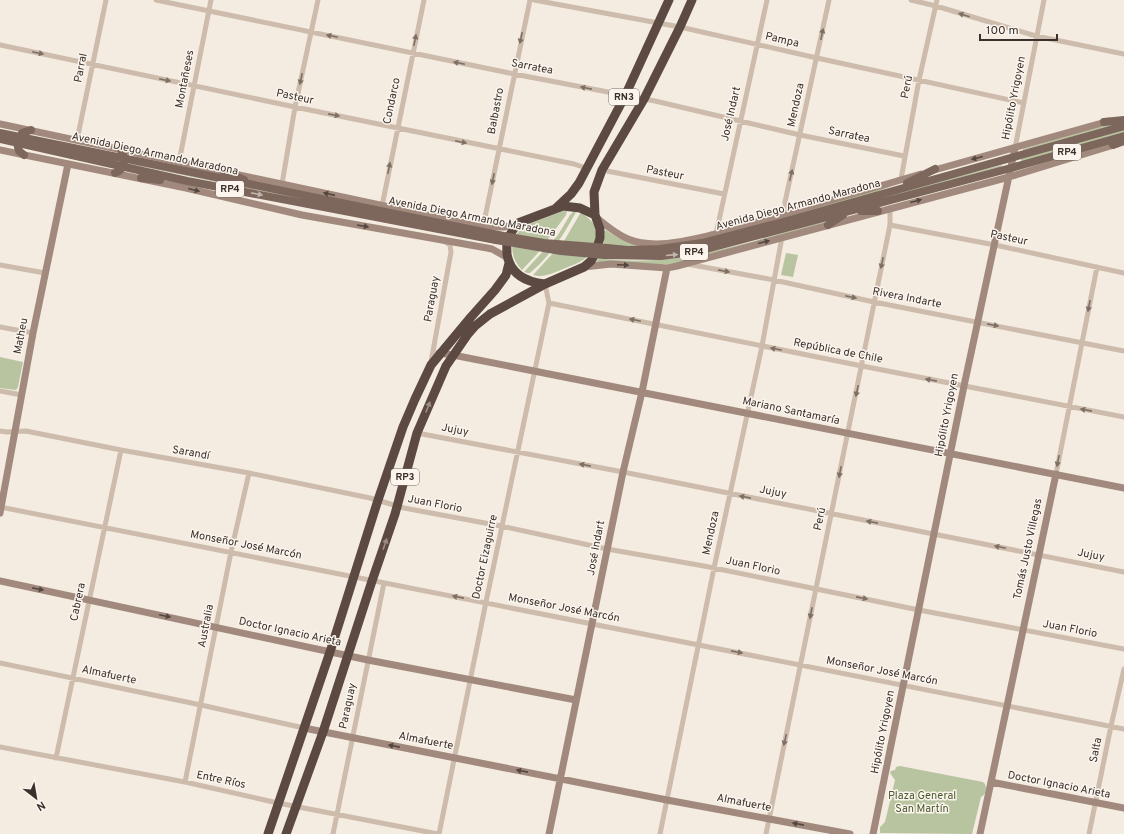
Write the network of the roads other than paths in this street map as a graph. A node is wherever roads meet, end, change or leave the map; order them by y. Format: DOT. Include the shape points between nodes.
graph roads {
  1 [pos="106,0"];
  2 [pos="156,0"];
  3 [pos="211,0"];
  4 [pos="318,0"];
  5 [pos="424,0"];
  6 [pos="530,0"];
  7 [pos="534,0"];
  8 [pos="669,0"];
  9 [pos="692,0"];
  10 [pos="767,0"];
  11 [pos="829,0"];
  12 [pos="911,0"];
  13 [pos="937,0"];
  14 [pos="1044,0"];
  15 [pos="936,6"];
  16 [pos="209,11"];
  17 [pos="659,24"];
  18 [pos="680,27"];
  19 [pos="311,32"];
  20 [pos="1036,36"];
  21 [pos="757,44"];
  22 [pos="0,45"];
  23 [pos="413,53"];
  24 [pos="1124,54"];
  25 [pos="816,58"];
  26 [pos="92,65"];
  27 [pos="514,74"];
  28 [pos="919,80"];
  29 [pos="194,86"];
  30 [pos="625,96"];
  31 [pos="644,99"];
  32 [pos="1024,103"];
  33 [pos="296,108"];
  34 [pos="1124,117"];
  35 [pos="1124,120"];
  36 [pos="741,121"];
  37 [pos="1104,122"];
  38 [pos="0,124"];
  39 [pos="1124,126"];
  40 [pos="397,128"];
  41 [pos="31,130"];
  42 [pos="0,133"];
  43 [pos="800,135"];
  44 [pos="1124,136"];
  45 [pos="0,140"];
  46 [pos="18,140"];
  47 [pos="77,140"];
  48 [pos="1124,142"];
  49 [pos="1113,146"];
  50 [pos="1015,148"];
  51 [pos="0,150"];
  52 [pos="121,150"];
  53 [pos="498,150"];
  54 [pos="24,155"];
  55 [pos="904,156"];
  56 [pos="124,158"];
  57 [pos="1013,158"];
  58 [pos="179,162"];
  59 [pos="68,164"];
  60 [pos="122,167"];
  61 [pos="586,168"];
  62 [pos="935,169"];
  63 [pos="602,170"];
  64 [pos="224,171"];
  65 [pos="1010,172"];
  66 [pos="115,173"];
  67 [pos="141,178"];
  68 [pos="901,179"];
  69 [pos="187,181"];
  70 [pos="282,184"];
  71 [pos="265,188"];
  72 [pos="888,192"];
  73 [pos="724,194"];
  74 [pos="382,206"];
  75 [pos="555,208"];
  76 [pos="890,208"];
  77 [pos="850,211"];
  78 [pos="878,211"];
  79 [pos="786,213"];
  80 [pos="596,217"];
  81 [pos="518,223"];
  82 [pos="828,225"];
  83 [pos="890,225"];
  84 [pos="483,227"];
  85 [pos="716,234"];
  86 [pos="782,237"];
  87 [pos="497,238"];
  88 [pos="443,240"];
  89 [pos="995,245"];
  90 [pos="606,251"];
  91 [pos="508,261"];
  92 [pos="686,264"];
  93 [pos="0,265"];
  94 [pos="584,267"];
  95 [pos="1097,267"];
  96 [pos="667,268"];
  97 [pos="45,273"];
  98 [pos="1124,273"];
  99 [pos="774,280"];
  100 [pos="545,284"];
  101 [pos="874,302"];
  102 [pos="549,303"];
  103 [pos="977,322"];
  104 [pos="655,325"];
  105 [pos="0,327"];
  106 [pos="33,333"];
  107 [pos="1082,342"];
  108 [pos="762,346"];
  109 [pos="1124,351"];
  110 [pos="439,354"];
  111 [pos="453,355"];
  112 [pos="431,365"];
  113 [pos="862,366"];
  114 [pos="534,371"];
  115 [pos="964,386"];
  116 [pos="0,391"];
  117 [pos="642,392"];
  118 [pos="22,395"];
  119 [pos="1069,406"];
  120 [pos="747,413"];
  121 [pos="1124,417"];
  122 [pos="0,431"];
  123 [pos="15,431"];
  124 [pos="418,433"];
  125 [pos="848,434"];
  126 [pos="121,450"];
  127 [pos="518,452"];
  128 [pos="950,454"];
  129 [pos="623,472"];
  130 [pos="249,473"];
  131 [pos="1056,474"];
  132 [pos="1124,488"];
  133 [pos="730,494"];
  134 [pos="378,500"];
  135 [pos="397,506"];
  136 [pos="0,509"];
  137 [pos="832,514"];
  138 [pos="501,526"];
  139 [pos="105,528"];
  140 [pos="935,534"];
  141 [pos="607,549"];
  142 [pos="231,552"];
  143 [pos="1038,555"];
  144 [pos="714,568"];
  145 [pos="1124,572"];
  146 [pos="354,576"];
  147 [pos="0,581"];
  148 [pos="372,581"];
  149 [pos="384,583"];
  150 [pos="816,589"];
  151 [pos="88,600"];
  152 [pos="486,602"];
  153 [pos="919,610"];
  154 [pos="593,624"];
  155 [pos="216,627"];
  156 [pos="1022,630"];
  157 [pos="699,644"];
  158 [pos="1124,649"];
  159 [pos="330,652"];
  160 [pos="348,656"];
  161 [pos="368,660"];
  162 [pos="0,663"];
  163 [pos="800,665"];
  164 [pos="1124,669"];
  165 [pos="72,678"];
  166 [pos="471,680"];
  167 [pos="903,685"];
  168 [pos="576,700"];
  169 [pos="201,704"];
  170 [pos="1006,705"];
  171 [pos="1111,726"];
  172 [pos="304,728"];
  173 [pos="1124,729"];
  174 [pos="323,732"];
  175 [pos="352,737"];
  176 [pos="0,747"];
  177 [pos="56,758"];
  178 [pos="454,758"];
  179 [pos="560,779"];
  180 [pos="185,782"];
  181 [pos="991,782"];
  182 [pos="667,800"];
  183 [pos="278,803"];
  184 [pos="1095,803"];
  185 [pos="296,806"];
  186 [pos="1124,808"];
  187 [pos="337,814"];
  188 [pos="769,819"];
  189 [pos="268,834"];
  190 [pos="286,834"];
  191 [pos="333,834"];
  192 [pos="439,834"];
  193 [pos="549,834"];
  194 [pos="660,834"];
  195 [pos="766,834"];
  196 [pos="850,834"];
  197 [pos="873,834"];
  198 [pos="980,834"];
  199 [pos="1089,834"];
  1 -- 26 [label="street, Parral"];
  2 -- 16 [label="street, Sarratea"];
  3 -- 16 [label="street, Montañeses"];
  4 -- 19 [label="street"];
  23 -- 5 [label="street, Condarco, one-way"];
  6 -- 27 [label="street, Balbastro, one-way"];
  7 -- 17 [label="street, Pampa"];
  8 -- 17 [label="highway, RN3"];
  9 -- 18 [label="highway, RN3"];
  10 -- 21 [label="street, José Indart"];
  25 -- 11 [label="street, Mendoza, one-way"];
  12 -- 15 [label="street"];
  13 -- 15 [label="street, Perú"];
  14 -- 20 [label="street, Hipólito Yrigoyen"];
  20 -- 15 [label="street, one-way"];
  15 -- 28 [label="street, Perú"];
  16 -- 19 [label="street, Sarratea"];
  16 -- 29 [label="street, Montañeses"];
  17 -- 18 [label="street, Pampa"];
  17 -- 30 [label="highway, RN3"];
  18 -- 21 [label="street, Pampa"];
  18 -- 31 [label="highway, RN3"];
  23 -- 19 [label="street, Sarratea, one-way"];
  19 -- 33 [label="street, one-way"];
  20 -- 24 [label="street"];
  20 -- 32 [label="street, Hipólito Yrigoyen"];
  21 -- 25 [label="street, Pampa"];
  21 -- 36 [label="street, José Indart"];
  22 -- 26 [label="street, Pasteur, one-way"];
  27 -- 23 [label="street, Sarratea, one-way"];
  23 -- 40 [label="street, Condarco"];
  25 -- 28 [label="street, Pampa"];
  25 -- 43 [label="street, Mendoza"];
  26 -- 29 [label="street, Pasteur, one-way"];
  26 -- 47 [label="street, Parral"];
  30 -- 27 [label="street, Sarratea, one-way"];
  27 -- 53 [label="street, Balbastro"];
  28 -- 32 [label="street, Pampa"];
  28 -- 55 [label="street, Perú"];
  29 -- 33 [label="street, Pasteur"];
  29 -- 58 [label="street, Montañeses"];
  30 -- 31 [label="street, Sarratea"];
  30 -- 61 [label="highway, RN3"];
  31 -- 36 [label="street, Sarratea"];
  31 -- 63 [label="highway, RN3"];
  32 -- 50 [label="street, Hipólito Yrigoyen"];
  33 -- 40 [label="street, Pasteur, one-way"];
  33 -- 70 [label="street"];
  34 -- 37 [label="street, Avenida Diego Armando Maradona"];
  35 -- 37 [label="main road"];
  36 -- 43 [label="street, Sarratea"];
  36 -- 73 [label="street, José Indart"];
  37 -- 50 [label="street, Avenida Diego Armando Maradona"];
  38 -- 41 [label="street, Avenida Diego Armando Maradona"];
  39 -- 57 [label="main road, Avenida Diego Armando Maradona / RP4"];
  40 -- 53 [label="street, Pasteur, one-way"];
  74 -- 40 [label="street, Condarco, one-way"];
  41 -- 46 [label="main road" via="22,133"];
  41 -- 47 [label="street, Avenida Diego Armando Maradona"];
  42 -- 46 [label="main road, Avenida Diego Armando Maradona / RP4"];
  43 -- 55 [label="street, Sarratea"];
  79 -- 43 [label="street, Mendoza, one-way" via="785,202"];
  44 -- 65 [label="main road, Avenida Diego Armando Maradona / RP4"];
  45 -- 46 [label="main road, Avenida Diego Armando Maradona / RP4"];
  46 -- 54 [label="main road" via="20,151"];
  46 -- 56 [label="main road, Avenida Diego Armando Maradona / RP4"];
  46 -- 60 [label="main road, Avenida Diego Armando Maradona / RP4"];
  47 -- 52 [label="street, Avenida Diego Armando Maradona"];
  48 -- 49 [label="main road"];
  49 -- 65 [label="street, Avenida Diego Armando Maradona"];
  50 -- 57 [label="street, Hipólito Yrigoyen"];
  50 -- 62 [label="street, Avenida Diego Armando Maradona, one-way"];
  51 -- 54 [label="street"];
  52 -- 56 [label="main road"];
  52 -- 58 [label="street, Avenida Diego Armando Maradona"];
  53 -- 61 [label="street, Pasteur"];
  53 -- 84 [label="street, Balbastro, one-way"];
  54 -- 59 [label="street"];
  55 -- 68 [label="street, Perú"];
  56 -- 60 [label="main road"];
  56 -- 71 [label="main road, Avenida Diego Armando Maradona / RP4"];
  57 -- 65 [label="street, Hipólito Yrigoyen"];
  57 -- 72 [label="main road, Avenida Diego Armando Maradona / RP4"];
  58 -- 64 [label="street, Avenida Diego Armando Maradona"];
  59 -- 66 [label="street"];
  59 -- 97 [label="street, Matheu"];
  60 -- 66 [label="main road"];
  60 -- 69 [label="main road, Avenida Diego Armando Maradona / RP4"];
  61 -- 75 [label="highway, RN3" via="571,194"];
  62 -- 68 [label="street, Avenida Diego Armando Maradona"];
  62 -- 72 [label="main road"];
  63 -- 73 [label="street, Pasteur"];
  63 -- 80 [label="highway, RN3" via="594,192"];
  64 -- 70 [label="street, Avenida Diego Armando Maradona"];
  64 -- 71 [label="main road"];
  76 -- 65 [label="street, Avenida Diego Armando Maradona, one-way"];
  65 -- 77 [label="main road, Avenida Diego Armando Maradona / RP4"];
  65 -- 89 [label="street, Hipólito Yrigoyen"];
  66 -- 67 [label="street"];
  67 -- 69 [label="main road"];
  67 -- 88 [label="street, one-way" via="302,215"];
  68 -- 79 [label="street, Avenida Diego Armando Maradona"];
  69 -- 87 [label="main road, Avenida Diego Armando Maradona / RP4, one-way"];
  74 -- 70 [label="street, Avenida Diego Armando Maradona, one-way"];
  71 -- 87 [label="main road, Avenida Diego Armando Maradona / RP4"];
  72 -- 90 [label="main road, Avenida Diego Armando Maradona / RP4" via="702,243 660,249"];
  73 -- 85 [label="street, José Indart"];
  74 -- 84 [label="street, Avenida Diego Armando Maradona"];
  75 -- 80 [label="highway, RN3" via="572,206"];
  75 -- 81 [label="highway, RN3"];
  76 -- 78 [label="street, Avenida Diego Armando Maradona"];
  76 -- 83 [label="street, Perú"];
  77 -- 78 [label="main road"];
  77 -- 82 [label="main road"];
  90 -- 77 [label="main road, Avenida Diego Armando Maradona / RP4, one-way" via="661,256 699,251"];
  78 -- 82 [label="street, Avenida Diego Armando Maradona"];
  79 -- 85 [label="street, Avenida Diego Armando Maradona"];
  80 -- 85 [label="street, Avenida Diego Armando Maradona" via="625,238 651,244"];
  80 -- 94 [label="highway, RN3" via="600,229 599,245 596,254"];
  81 -- 84 [label="street, Avenida Diego Armando Maradona" via="505,228"];
  81 -- 91 [label="highway" via="508,240"];
  82 -- 86 [label="street, Avenida Diego Armando Maradona"];
  83 -- 89 [label="street, Pasteur"];
  83 -- 101 [label="street, Perú, one-way"];
  92 -- 86 [label="street, Avenida Diego Armando Maradona, one-way"];
  86 -- 99 [label="street, Mendoza"];
  87 -- 90 [label="main road, Avenida Diego Armando Maradona / RP4, bridge"];
  88 -- 91 [label="street" via="492,249"];
  88 -- 112 [label="street, Paraguay" via="450,245 451,252"];
  89 -- 95 [label="street, Pasteur"];
  89 -- 103 [label="street, Hipólito Yrigoyen"];
  91 -- 100 [label="highway" via="518,275"];
  91 -- 110 [label="highway, RP3" via="506,275 495,290"];
  92 -- 96 [label="street, Avenida Diego Armando Maradona"];
  92 -- 99 [label="street, Rivera Indarte, one-way"];
  93 -- 97 [label="street"];
  94 -- 96 [label="street, Avenida Diego Armando Maradona, one-way" via="611,264"];
  94 -- 100 [label="highway, RN3"];
  95 -- 98 [label="street, Pasteur"];
  95 -- 107 [label="street, Tomás Justo Villegas, one-way"];
  96 -- 104 [label="street, José Indart"];
  97 -- 106 [label="street, Matheu"];
  99 -- 101 [label="street, Rivera Indarte, one-way"];
  99 -- 108 [label="street, Mendoza"];
  100 -- 102 [label="street, Doctor Eizaguirre"];
  100 -- 111 [label="highway, RP3" via="501,307 481,321"];
  101 -- 103 [label="street, Rivera Indarte"];
  101 -- 113 [label="street, Perú"];
  104 -- 102 [label="street, República de Chile, one-way"];
  102 -- 114 [label="street, Doctor Eizaguirre"];
  103 -- 107 [label="street, Rivera Indarte, one-way"];
  103 -- 115 [label="street, Hipólito Yrigoyen"];
  104 -- 108 [label="street, República de Chile"];
  104 -- 117 [label="street, José Indart"];
  105 -- 106 [label="street"];
  106 -- 118 [label="street, Matheu"];
  107 -- 109 [label="street, Rivera Indarte"];
  107 -- 119 [label="street, Tomás Justo Villegas"];
  113 -- 108 [label="street, República de Chile, one-way"];
  108 -- 120 [label="street, Mendoza"];
  110 -- 111 [label="street, Mariano Santamaría"];
  110 -- 112 [label="highway, RP3"];
  111 -- 114 [label="street, Mariano Santamaría"];
  124 -- 111 [label="highway, RP3, one-way"];
  112 -- 134 [label="highway, RP3" via="403,427"];
  115 -- 113 [label="street, República de Chile, one-way"];
  113 -- 125 [label="street, Perú, one-way"];
  114 -- 117 [label="street, Mariano Santamaría"];
  114 -- 127 [label="street, Doctor Eizaguirre"];
  115 -- 119 [label="street, República de Chile"];
  115 -- 128 [label="street, Hipólito Yrigoyen"];
  116 -- 118 [label="street"];
  117 -- 120 [label="street, Mariano Santamaría"];
  117 -- 129 [label="street, José Indart"];
  118 -- 123 [label="street, Matheu"];
  121 -- 119 [label="street, República de Chile, one-way"];
  119 -- 131 [label="street, Tomás Justo Villegas, one-way"];
  120 -- 125 [label="street, Mariano Santamaría"];
  120 -- 133 [label="street, Mendoza"];
  122 -- 123 [label="street, Sarandí"];
  123 -- 126 [label="street, Sarandí"];
  123 -- 136 [label="street, Matheu"];
  124 -- 127 [label="street, Jujuy"];
  124 -- 135 [label="highway, RP3"];
  125 -- 128 [label="street, Mariano Santamaría"];
  125 -- 137 [label="street, Perú, one-way"];
  126 -- 130 [label="street, Sarandí"];
  126 -- 139 [label="street, Cabrera"];
  129 -- 127 [label="street, Jujuy, one-way"];
  127 -- 138 [label="street, Doctor Eizaguirre"];
  128 -- 131 [label="street, Mariano Santamaría"];
  128 -- 140 [label="street, Hipólito Yrigoyen"];
  129 -- 133 [label="street, Jujuy"];
  129 -- 141 [label="street, José Indart"];
  130 -- 134 [label="street, Sarandí"];
  130 -- 142 [label="street, Australia"];
  131 -- 132 [label="street, Mariano Santamaría"];
  131 -- 143 [label="street, Tomás Justo Villegas"];
  137 -- 133 [label="street, Jujuy, one-way"];
  133 -- 144 [label="street, Mendoza"];
  134 -- 135 [label="street, Juan Florio"];
  134 -- 146 [label="highway, RP3"];
  135 -- 138 [label="street, Juan Florio"];
  148 -- 135 [label="highway, RP3, one-way"];
  136 -- 139 [label="street, Monseñor José Marcón"];
  140 -- 137 [label="street, Jujuy, one-way"];
  137 -- 150 [label="street, Perú"];
  138 -- 141 [label="street, Juan Florio"];
  138 -- 152 [label="street, Doctor Eizaguirre"];
  139 -- 142 [label="street, Monseñor José Marcón"];
  139 -- 151 [label="street, Cabrera"];
  143 -- 140 [label="street, Jujuy, one-way"];
  140 -- 153 [label="street, Hipólito Yrigoyen"];
  141 -- 144 [label="street, Juan Florio"];
  141 -- 154 [label="street, José Indart"];
  142 -- 146 [label="street, Monseñor José Marcón"];
  142 -- 155 [label="street, Australia"];
  143 -- 145 [label="street, Jujuy"];
  143 -- 156 [label="street, Tomás Justo Villegas"];
  144 -- 150 [label="street, Juan Florio"];
  144 -- 157 [label="street, Mendoza"];
  146 -- 148 [label="street, Monseñor José Marcón"];
  146 -- 159 [label="highway, RP3"];
  147 -- 151 [label="street, Doctor Ignacio Arieta, one-way"];
  148 -- 149 [label="street, Monseñor José Marcón"];
  148 -- 160 [label="highway, RP3"];
  152 -- 149 [label="street, Monseñor José Marcón, one-way"];
  149 -- 161 [label="street, Paraguay"];
  150 -- 153 [label="street, Juan Florio, one-way"];
  150 -- 163 [label="street, Perú, one-way"];
  151 -- 155 [label="street, Doctor Ignacio Arieta, one-way"];
  151 -- 165 [label="street, Cabrera"];
  152 -- 154 [label="street, Monseñor José Marcón"];
  152 -- 166 [label="street, Doctor Eizaguirre"];
  153 -- 156 [label="street, Juan Florio"];
  153 -- 167 [label="street, Hipólito Yrigoyen"];
  154 -- 157 [label="street, Monseñor José Marcón"];
  154 -- 168 [label="street, José Indart"];
  155 -- 159 [label="street, Doctor Ignacio Arieta"];
  155 -- 169 [label="street, Australia"];
  156 -- 158 [label="street, Juan Florio"];
  156 -- 170 [label="street, Tomás Justo Villegas"];
  157 -- 163 [label="street, Monseñor José Marcón, one-way"];
  157 -- 182 [label="street, Mendoza"];
  159 -- 160 [label="street, Doctor Ignacio Arieta"];
  159 -- 172 [label="highway, RP3"];
  160 -- 161 [label="street, Doctor Ignacio Arieta"];
  160 -- 174 [label="highway, RP3"];
  161 -- 166 [label="street, Doctor Ignacio Arieta"];
  161 -- 175 [label="street, Paraguay"];
  162 -- 165 [label="street, Almafuerte"];
  163 -- 167 [label="street, Monseñor José Marcón"];
  163 -- 188 [label="street, Perú, one-way"];
  164 -- 171 [label="street, Salta"];
  165 -- 169 [label="street, Almafuerte"];
  165 -- 177 [label="street, Cabrera"];
  166 -- 168 [label="street, Doctor Ignacio Arieta"];
  166 -- 178 [label="street, Doctor Eizaguirre"];
  167 -- 170 [label="street, Monseñor José Marcón"];
  167 -- 197 [label="street, Hipólito Yrigoyen"];
  168 -- 179 [label="street, José Indart"];
  169 -- 172 [label="street, Almafuerte"];
  169 -- 180 [label="street, Australia"];
  170 -- 171 [label="street, Monseñor José Marcón"];
  170 -- 181 [label="street, Tomás Justo Villegas"];
  171 -- 173 [label="street, Monseñor José Marcón"];
  171 -- 184 [label="street, Salta"];
  172 -- 174 [label="street, Almafuerte"];
  172 -- 183 [label="highway, RP3"];
  174 -- 175 [label="street, Almafuerte"];
  174 -- 185 [label="highway, RP3"];
  178 -- 175 [label="street, Almafuerte, one-way"];
  175 -- 187 [label="street, Paraguay"];
  176 -- 177 [label="street, Entre Ríos"];
  177 -- 180 [label="street, Entre Ríos"];
  179 -- 178 [label="street, Almafuerte, one-way"];
  178 -- 192 [label="street, Doctor Eizaguirre"];
  179 -- 182 [label="street, Almafuerte"];
  179 -- 193 [label="street, José Indart"];
  180 -- 183 [label="street, Entre Ríos"];
  181 -- 184 [label="street, Doctor Ignacio Arieta"];
  181 -- 198 [label="street, Tomás Justo Villegas"];
  182 -- 188 [label="street, Almafuerte"];
  182 -- 194 [label="street, Mendoza"];
  183 -- 185 [label="street, Entre Ríos"];
  183 -- 189 [label="highway, RP3"];
  184 -- 186 [label="street, Doctor Ignacio Arieta"];
  184 -- 199 [label="street, Salta"];
  185 -- 187 [label="street, Entre Ríos"];
  185 -- 190 [label="highway, RP3"];
  187 -- 191 [label="street, Paraguay"];
  187 -- 192 [label="street, Entre Ríos"];
  188 -- 195 [label="street, Perú"];
  196 -- 188 [label="street, Almafuerte, one-way"];
}
